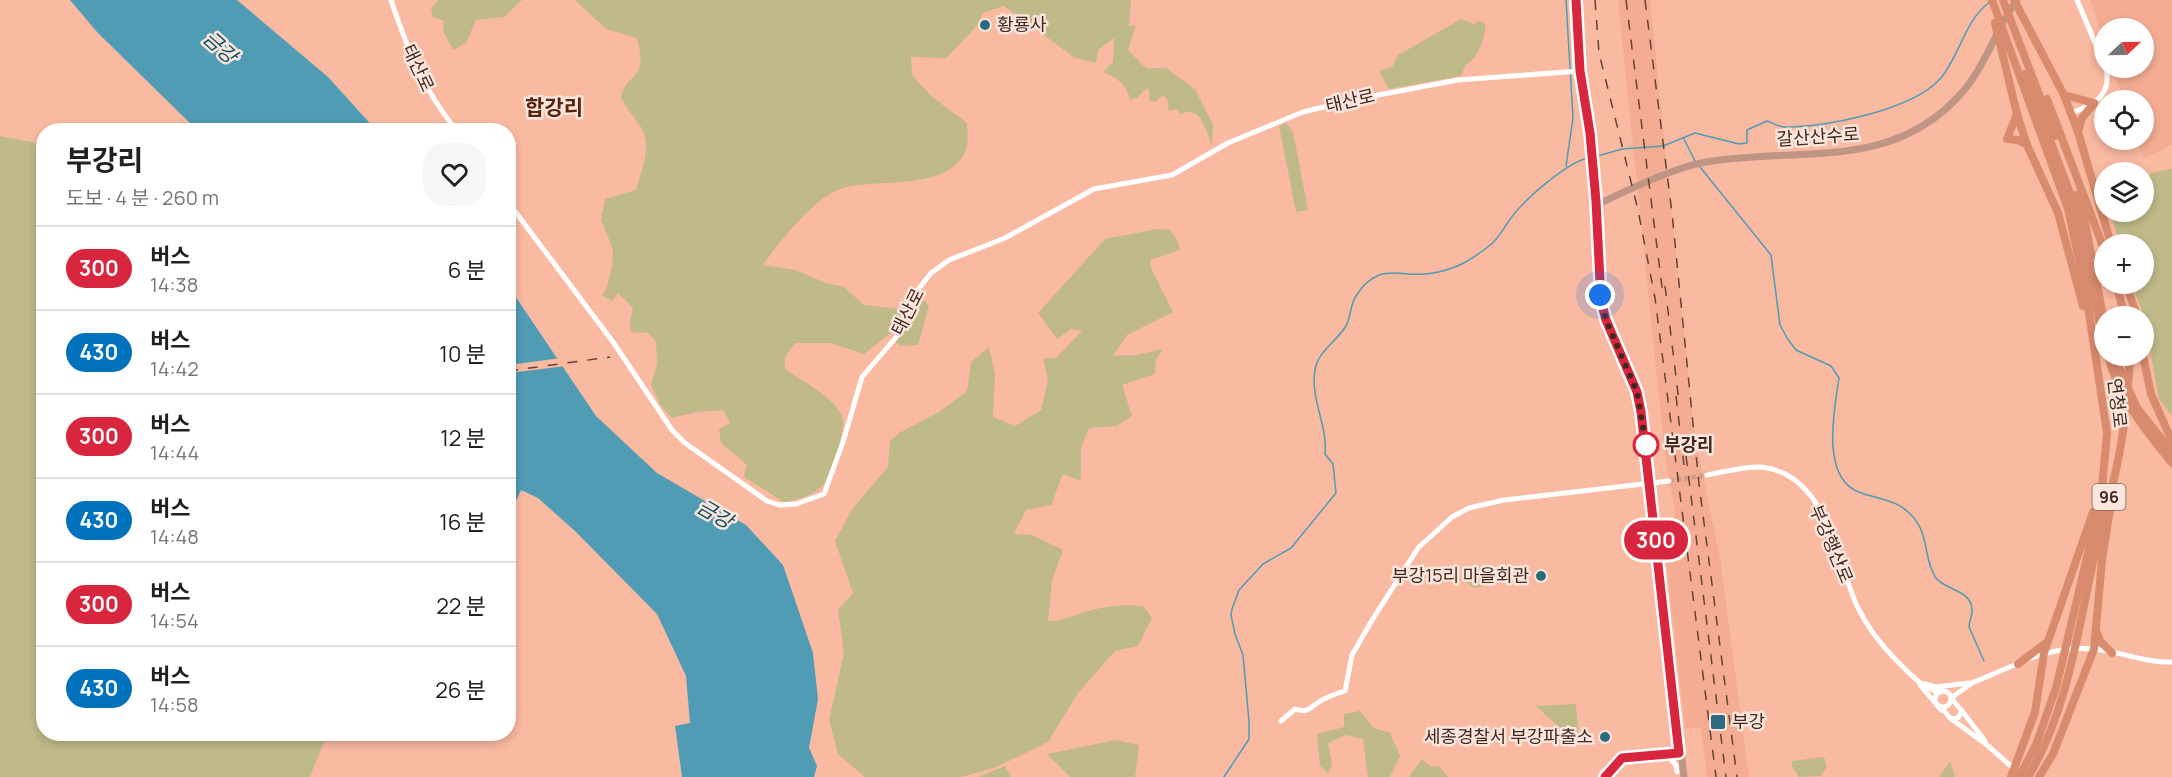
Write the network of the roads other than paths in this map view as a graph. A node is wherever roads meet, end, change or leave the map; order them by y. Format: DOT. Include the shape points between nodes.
graph roads {
  1 [pos="391,0"];
  2 [pos="1576,0"];
  3 [pos="1990,0"];
  4 [pos="1997,0"];
  5 [pos="2005,0"];
  6 [pos="2016,0"];
  7 [pos="2077,0"];
  8 [pos="2005,37"];
  9 [pos="2094,40"];
  10 [pos="1578,71"];
  11 [pos="2064,95"];
  12 [pos="2094,103"];
  13 [pos="2042,109"];
  14 [pos="2070,113"];
  15 [pos="2017,114"];
  16 [pos="451,123"];
  17 [pos="2078,132"];
  18 [pos="2052,137"];
  19 [pos="2027,145"];
  20 [pos="1596,203"];
  21 [pos="516,212"];
  22 [pos="2104,234"];
  23 [pos="2107,234"];
  24 [pos="2096,306"];
  25 [pos="2101,306"];
  26 [pos="2111,366"];
  27 [pos="2118,366"];
  28 [pos="2129,366"];
  29 [pos="2145,366"];
  30 [pos="2098,369"];
  31 [pos="2172,441"];
  32 [pos="2172,452"];
  33 [pos="2172,463"];
  34 [pos="2117,467"];
  35 [pos="2104,470"];
  36 [pos="1707,475"];
  37 [pos="1669,481"];
  38 [pos="1649,484"];
  39 [pos="2096,630"];
  40 [pos="2073,636"];
  41 [pos="2051,637"];
  42 [pos="2094,649"];
  43 [pos="2112,652"];
  44 [pos="2044,653"];
  45 [pos="2172,662"];
  46 [pos="2088,663"];
  47 [pos="2018,664"];
  48 [pos="2042,674"];
  49 [pos="1918,681"];
  50 [pos="1970,684"];
  51 [pos="1943,691"];
  52 [pos="1951,698"];
  53 [pos="1935,701"];
  54 [pos="1958,705"];
  55 [pos="1941,708"];
  56 [pos="1962,711"];
  57 [pos="1951,719"];
  58 [pos="1281,720"];
  59 [pos="1987,745"];
  60 [pos="1679,753"];
  61 [pos="1665,754"];
  62 [pos="2013,767"];
  63 [pos="1681,775"];
  64 [pos="1605,777"];
  65 [pos="2011,777"];
  66 [pos="2019,777"];
  67 [pos="2028,777"];
  68 [pos="2039,777"];
  1 -- 16 [label="street, 태산로" via="412,62"];
  2 -- 10 [label="main road"];
  3 -- 8 [label="highway, 연청로 / 96"];
  4 -- 8 [label="highway"];
  5 -- 13 [label="highway, 연청로 / 96"];
  6 -- 11 [label="highway"];
  6 -- 20 [label="main road, 갈산산수로" via="1959,96 1912,133 1868,149 1699,164"];
  7 -- 9 [label="street"];
  8 -- 13 [label="highway, 연청로 / 96"];
  8 -- 15 [label="highway"];
  10 -- 20 [label="main road" via="1590,133"];
  10 -- 21 [label="street, 태산로" via="1458,80 1303,112 1228,143 1172,175 1094,189 1005,238 949,260 931,273 913,297 903,329 862,377 824,494 796,504 767,501 717,468 672,430 613,342"];
  11 -- 12 [label="highway"];
  11 -- 14 [label="highway"];
  12 -- 14 [label="street"];
  12 -- 17 [label="highway" via="2082,118"];
  13 -- 18 [label="highway, 연청로 / 96"];
  13 -- 18 [label="highway, 연청로 / 96"];
  14 -- 17 [label="highway"];
  15 -- 19 [label="highway"];
  15 -- 19 [label="highway" via="2007,139"];
  17 -- 23 [label="highway"];
  18 -- 22 [label="highway, 연청로 / 96"];
  18 -- 24 [label="highway, 연청로" via="2073,201"];
  18 -- 25 [label="highway, 연청로" via="2084,216"];
  18 -- 30 [label="highway, 연청로 / 96"];
  19 -- 30 [label="highway" via="2058,213"];
  20 -- 38 [label="main road" via="1601,301 1637,392"];
  26 -- 33 [label="highway, 연청로" via="2131,409"];
  27 -- 32 [label="highway" via="2147,423"];
  28 -- 34 [label="highway, 연청로 / 96"];
  29 -- 31 [label="highway" via="2151,394"];
  30 -- 35 [label="highway, 연청로 / 96" via="2107,434"];
  34 -- 39 [label="highway"];
  34 -- 40 [label="highway, 연청로 / 96"];
  35 -- 40 [label="highway, 연청로 / 96"];
  35 -- 41 [label="highway"];
  36 -- 49 [label="street, 부강행산로" via="1760,467 1791,478 1806,489 1820,508 1867,625 1880,644"];
  37 -- 38 [label="street"];
  38 -- 58 [label="street" via="1504,500 1469,508 1452,517 1418,548 1371,622 1352,655 1345,691 1310,710 1295,709"];
  38 -- 60 [label="main road"];
  39 -- 42 [label="highway"];
  39 -- 43 [label="highway" via="2100,642"];
  40 -- 66 [label="highway, 연청로 / 96" via="2046,720"];
  40 -- 67 [label="highway, 연청로 / 96" via="2071,664 2055,723"];
  41 -- 44 [label="highway"];
  41 -- 47 [label="highway" via="2035,654"];
  42 -- 43 [label="street"];
  42 -- 44 [label="street"];
  42 -- 46 [label="highway"];
  43 -- 45 [label="street"];
  43 -- 46 [label="highway" via="2098,654"];
  44 -- 47 [label="street"];
  44 -- 48 [label="highway"];
  46 -- 68 [label="highway" via="2053,754"];
  47 -- 48 [label="highway" via="2034,661"];
  47 -- 50 [label="street"];
  48 -- 65 [label="highway" via="2035,712"];
  49 -- 50 [label="street" via="1936,687"];
  49 -- 51 [label="street" via="1928,689"];
  49 -- 53 [label="street"];
  49 -- 57 [label="street"];
  50 -- 51 [label="street"];
  50 -- 52 [label="street"];
  50 -- 54 [label="street" via="1958,696"];
  51 -- 52 [label="street"];
  51 -- 53 [label="street"];
  52 -- 54 [label="street"];
  52 -- 55 [label="street" via="1948,706"];
  53 -- 55 [label="street"];
  54 -- 56 [label="street"];
  55 -- 57 [label="street"];
  56 -- 57 [label="street" via="1958,718"];
  56 -- 59 [label="street"];
  57 -- 59 [label="street"];
  59 -- 62 [label="street"];
  60 -- 61 [label="street"];
  60 -- 63 [label="main road"];
  61 -- 63 [label="street"];
  61 -- 64 [label="street" via="1622,758"];
}
